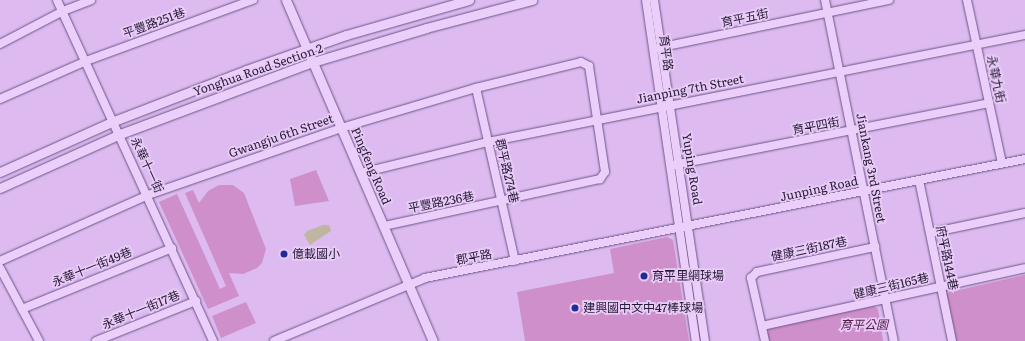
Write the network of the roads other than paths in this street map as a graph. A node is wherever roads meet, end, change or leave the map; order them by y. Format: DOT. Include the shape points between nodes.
graph roads {
  1 [pos="57,0"];
  2 [pos="91,0"];
  3 [pos="253,0"];
  4 [pos="286,0"];
  5 [pos="469,0"];
  6 [pos="532,0"];
  7 [pos="646,0"];
  8 [pos="654,0"];
  9 [pos="825,0"];
  10 [pos="889,0"];
  11 [pos="967,0"];
  12 [pos="63,11"];
  13 [pos="827,13"];
  14 [pos="1025,35"];
  15 [pos="0,44"];
  16 [pos="977,45"];
  17 [pos="307,48"];
  18 [pos="657,48"];
  19 [pos="86,61"];
  20 [pos="313,62"];
  21 [pos="580,62"];
  22 [pos="839,72"];
  23 [pos="476,88"];
  24 [pos="0,99"];
  25 [pos="989,103"];
  26 [pos="670,106"];
  27 [pos="662,107"];
  28 [pos="597,120"];
  29 [pos="114,121"];
  30 [pos="341,128"];
  31 [pos="851,132"];
  32 [pos="120,134"];
  33 [pos="488,142"];
  34 [pos="1025,159"];
  35 [pos="679,164"];
  36 [pos="1002,164"];
  37 [pos="670,166"];
  38 [pos="0,172"];
  39 [pos="361,173"];
  40 [pos="919,180"];
  41 [pos="0,188"];
  42 [pos="864,192"];
  43 [pos="148,195"];
  44 [pos="502,202"];
  45 [pos="1025,213"];
  46 [pos="384,226"];
  47 [pos="688,228"];
  48 [pos="679,229"];
  49 [pos="930,233"];
  50 [pos="875,247"];
  51 [pos="172,248"];
  52 [pos="516,261"];
  53 [pos="0,262"];
  54 [pos="0,268"];
  55 [pos="1025,268"];
  56 [pos="409,284"];
  57 [pos="941,287"];
  58 [pos="886,301"];
  59 [pos="196,302"];
  60 [pos="22,309"];
  61 [pos="762,326"];
  62 [pos="39,341"];
  63 [pos="96,341"];
  64 [pos="213,341"];
  65 [pos="274,341"];
  66 [pos="433,341"];
  67 [pos="696,341"];
  68 [pos="705,341"];
  69 [pos="765,341"];
  70 [pos="894,341"];
  71 [pos="952,341"];
  1 -- 12 [label="street, 永華十一街"];
  2 -- 12 [label="street"];
  3 -- 19 [label="street, 平豐路251巷"];
  4 -- 17 [label="street, Pingfeng Road"];
  5 -- 17 [label="street, Yonghua Road Section 2"];
  6 -- 20 [label="street, Yonghua Road Section 2"];
  7 -- 18 [label="street, 育平路"];
  8 -- 18 [label="street, Yuping Road"];
  9 -- 13 [label="street, Jiankang 3rd Street"];
  10 -- 13 [label="street, 育平五街"];
  11 -- 16 [label="street, 永華九街"];
  12 -- 15 [label="street"];
  12 -- 19 [label="street, 永華十一街"];
  13 -- 18 [label="street, 育平五街"];
  13 -- 22 [label="street, Jiankang 3rd Street"];
  14 -- 16 [label="street, Jianping 7th Street"];
  16 -- 22 [label="street, Jianping 7th Street"];
  16 -- 25 [label="street, 永華九街"];
  17 -- 20 [label="street, Pingfeng Road"];
  17 -- 29 [label="street, Yonghua Road Section 2"];
  18 -- 26 [label="street, Yuping Road"];
  18 -- 27 [label="street, 育平路"];
  19 -- 24 [label="street, 平豐路251巷"];
  19 -- 29 [label="street, 永華十一街"];
  20 -- 30 [label="street, Pingfeng Road"];
  20 -- 32 [label="street, Yonghua Road Section 2"];
  21 -- 23 [label="street, Gwangju 6th Street"];
  21 -- 28 [label="street, 平豐路236巷" via="589,66"];
  22 -- 26 [label="street, Jianping 7th Street"];
  22 -- 31 [label="street, Jiankang 3rd Street"];
  23 -- 30 [label="street, Gwangju 6th Street"];
  23 -- 33 [label="street, 郡平路274巷"];
  25 -- 31 [label="street, 育平四街"];
  25 -- 36 [label="street, 永華九街"];
  26 -- 27 [label="street, Jianping 7th Street"];
  26 -- 35 [label="street, Yuping Road"];
  27 -- 28 [label="street, Jianping 7th Street"];
  27 -- 37 [label="street, 育平路"];
  28 -- 33 [label="street, Jianping 7th Street"];
  28 -- 44 [label="street, 平豐路236巷" via="605,172 600,179"];
  29 -- 32 [label="street, 永華十一街"];
  29 -- 38 [label="street, Yonghua Road Section 2"];
  30 -- 39 [label="street, Pingfeng Road"];
  30 -- 43 [label="street, Gwangju 6th Street"];
  31 -- 35 [label="street, 育平四街"];
  31 -- 42 [label="street, Jiankang 3rd Street"];
  32 -- 41 [label="street, Yonghua Road Section 2"];
  32 -- 43 [label="street, 永華十一街"];
  33 -- 39 [label="street, Jianping 7th Street"];
  33 -- 44 [label="street, 郡平路274巷"];
  34 -- 36 [label="street, Junping Road"];
  35 -- 37 [label="street, 育平四街"];
  35 -- 47 [label="street, Yuping Road"];
  36 -- 40 [label="street, Junping Road"];
  37 -- 48 [label="street, 育平路"];
  39 -- 46 [label="street, Pingfeng Road"];
  40 -- 42 [label="street, Junping Road"];
  40 -- 49 [label="street, 府平路144巷"];
  42 -- 47 [label="street, Junping Road"];
  42 -- 50 [label="street, Jiankang 3rd Street"];
  43 -- 51 [label="street, 永華十一街"];
  43 -- 53 [label="street, Gwangju 6th Street"];
  44 -- 46 [label="street, 平豐路236巷"];
  44 -- 52 [label="street, 郡平路274巷"];
  45 -- 49 [label="street"];
  46 -- 56 [label="street, Pingfeng Road"];
  47 -- 48 [label="street, 郡平路"];
  47 -- 68 [label="street, Yuping Road"];
  48 -- 52 [label="street, 郡平路"];
  48 -- 67 [label="street"];
  49 -- 57 [label="street, 府平路144巷"];
  50 -- 58 [label="street, Jiankang 3rd Street"];
  50 -- 61 [label="street, 健康三街187巷" via="757,272 751,278"];
  51 -- 59 [label="street, 永華十一街"];
  51 -- 60 [label="street, 永華十一街49巷"];
  52 -- 56 [label="street, 郡平路" via="425,278"];
  54 -- 60 [label="street"];
  55 -- 57 [label="street, 健康三街165巷"];
  56 -- 65 [label="street, 郡平路"];
  56 -- 66 [label="street, Pingfeng Road"];
  57 -- 58 [label="street, 健康三街165巷"];
  57 -- 71 [label="street, 府平路144巷"];
  58 -- 61 [label="street, 健康三街165巷"];
  58 -- 70 [label="street, Jiankang 3rd Street"];
  59 -- 63 [label="street, 永華十一街17巷"];
  59 -- 64 [label="street, 永華十一街"];
  60 -- 62 [label="street"];
  61 -- 69 [label="street"];
}
